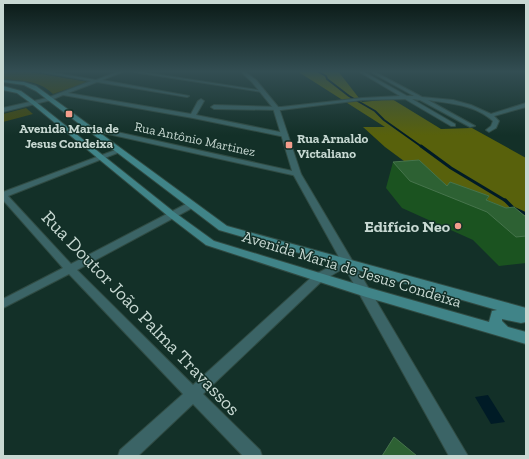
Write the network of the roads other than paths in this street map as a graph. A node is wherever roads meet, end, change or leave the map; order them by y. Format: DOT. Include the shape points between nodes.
graph roads {
  1 [pos="20,92"];
  2 [pos="42,92"];
  3 [pos="67,92"];
  4 [pos="166,92"];
  5 [pos="263,92"];
  6 [pos="396,92"];
  7 [pos="412,92"];
  8 [pos="63,94"];
  9 [pos="188,96"];
  10 [pos="406,98"];
  11 [pos="49,99"];
  12 [pos="424,99"];
  13 [pos="202,101"];
  14 [pos="34,103"];
  15 [pos="526,105"];
  16 [pos="214,107"];
  17 [pos="276,108"];
  18 [pos="3,110"];
  19 [pos="492,115"];
  20 [pos="193,116"];
  21 [pos="453,125"];
  22 [pos="472,126"];
  23 [pos="88,129"];
  24 [pos="489,130"];
  25 [pos="285,135"];
  26 [pos="118,151"];
  27 [pos="102,157"];
  28 [pos="297,174"];
  29 [pos="3,195"];
  30 [pos="191,205"];
  31 [pos="171,214"];
  32 [pos="347,262"];
  33 [pos="70,269"];
  34 [pos="318,278"];
  35 [pos="366,292"];
  36 [pos="3,304"];
  37 [pos="526,314"];
  38 [pos="505,332"];
  39 [pos="526,338"];
  40 [pos="193,395"];
  41 [pos="126,456"];
  42 [pos="254,456"];
  43 [pos="459,456"];
  1 -- 14 [label="main road, Avenida Maria de Jesus Condeixa"];
  2 -- 11 [label="main road, Avenida Maria de Jesus Condeixa"];
  3 -- 8 [label="street"];
  4 -- 9 [label="street"];
  5 -- 17 [label="street"];
  6 -- 10 [label="street"];
  7 -- 12 [label="street"];
  8 -- 11 [label="street"];
  8 -- 20 [label="street"];
  10 -- 12 [label="street"];
  10 -- 17 [label="street" via="362,99"];
  10 -- 21 [label="street"];
  11 -- 14 [label="street"];
  11 -- 23 [label="main road, Avenida Maria de Jesus Condeixa"];
  12 -- 19 [label="street" via="466,105"];
  12 -- 22 [label="street"];
  13 -- 20 [label="street"];
  14 -- 18 [label="street"];
  14 -- 27 [label="main road, Avenida Maria de Jesus Condeixa"];
  15 -- 19 [label="street"];
  16 -- 17 [label="street"];
  17 -- 25 [label="street"];
  19 -- 24 [label="street" via="496,121 494,127"];
  20 -- 25 [label="street"];
  23 -- 26 [label="main road, Avenida Maria de Jesus Condeixa"];
  23 -- 28 [label="street, Rua Antônio Martinez"];
  25 -- 28 [label="street"];
  26 -- 27 [label="street"];
  26 -- 30 [label="main road, Avenida Maria de Jesus Condeixa"];
  27 -- 29 [label="street"];
  27 -- 31 [label="main road, Avenida Maria de Jesus Condeixa"];
  28 -- 32 [label="street"];
  29 -- 33 [label="street, Rua Doutor João Palma Travassos"];
  30 -- 31 [label="street"];
  30 -- 32 [label="main road, Avenida Maria de Jesus Condeixa" via="223,228"];
  31 -- 33 [label="street"];
  31 -- 34 [label="main road, Avenida Maria de Jesus Condeixa" via="210,243"];
  32 -- 34 [label="street"];
  32 -- 35 [label="street"];
  32 -- 37 [label="main road, Avenida Maria de Jesus Condeixa"];
  33 -- 36 [label="street"];
  33 -- 40 [label="street, Rua Doutor João Palma Travassos"];
  34 -- 35 [label="main road, Avenida Maria de Jesus Condeixa"];
  34 -- 40 [label="street"];
  35 -- 38 [label="main road, Avenida Maria de Jesus Condeixa"];
  35 -- 43 [label="street"];
  37 -- 38 [label="main road" via="521,318 497,315 495,323"];
  38 -- 39 [label="main road, Avenida Maria de Jesus Condeixa"];
  40 -- 41 [label="street"];
  40 -- 42 [label="street, Rua Doutor João Palma Travassos"];
}
